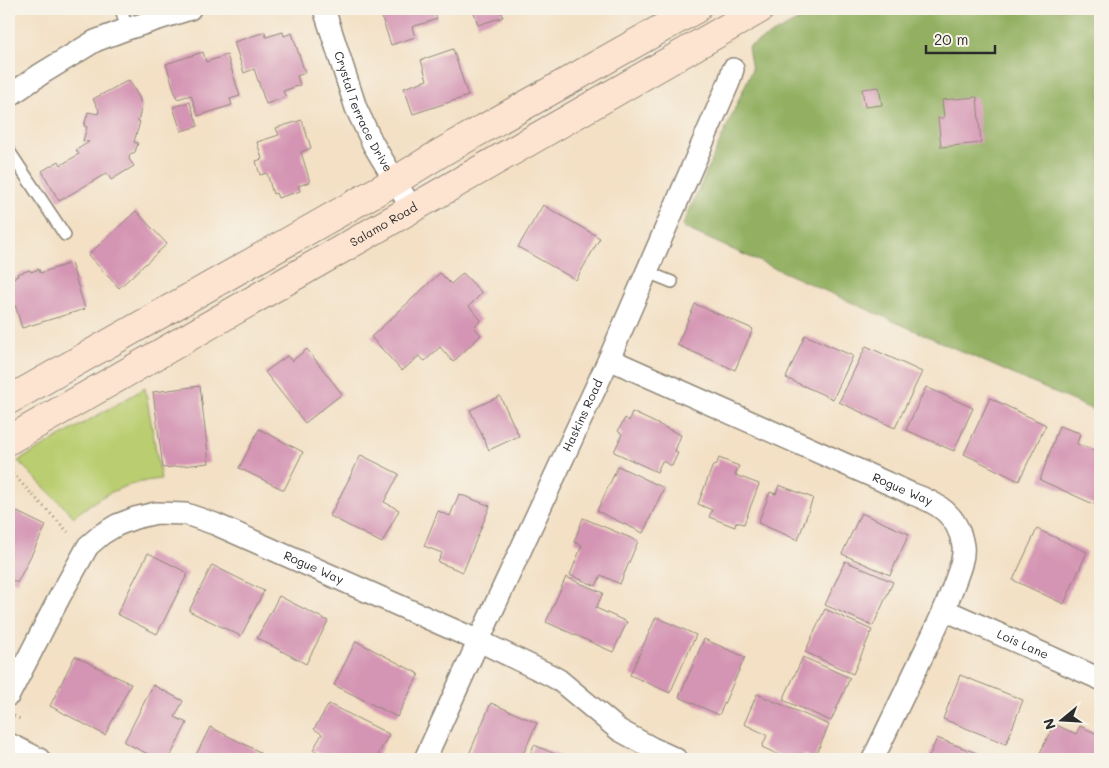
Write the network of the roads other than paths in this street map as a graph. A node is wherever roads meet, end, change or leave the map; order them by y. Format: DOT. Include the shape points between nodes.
graph roads {
  1 [pos="121,9"];
  2 [pos="190,9"];
  3 [pos="324,9"];
  4 [pos="696,9"];
  5 [pos="760,9"];
  6 [pos="127,29"];
  7 [pos="733,68"];
  8 [pos="9,96"];
  9 [pos="9,151"];
  10 [pos="395,181"];
  11 [pos="412,209"];
  12 [pos="64,234"];
  13 [pos="646,272"];
  14 [pos="672,282"];
  15 [pos="609,358"];
  16 [pos="9,400"];
  17 [pos="9,440"];
  18 [pos="945,610"];
  19 [pos="479,641"];
  20 [pos="1100,679"];
  21 [pos="9,695"];
  22 [pos="9,744"];
  23 [pos="39,759"];
  24 [pos="425,759"];
  25 [pos="676,759"];
  26 [pos="873,759"];
  1 -- 6 [label="lane"];
  2 -- 6 [label="street"];
  3 -- 10 [label="street, Crystal Terrace Drive" via="356,108"];
  4 -- 10 [label="main road"];
  5 -- 11 [label="main road, Salamo Road"];
  6 -- 8 [label="street" via="95,41"];
  7 -- 13 [label="street, Haskins Road"];
  9 -- 12 [label="lane"];
  10 -- 11 [label="street, Crystal Terrace Drive"];
  10 -- 16 [label="main road"];
  11 -- 17 [label="main road, Salamo Road"];
  13 -- 14 [label="lane"];
  13 -- 15 [label="street, Haskins Road"];
  15 -- 18 [label="street, Rogue Way" via="929,500 945,510 964,548"];
  15 -- 19 [label="street, Haskins Road"];
  18 -- 20 [label="street, Lois Lane"];
  18 -- 26 [label="street, Rogue Way"];
  19 -- 21 [label="street, Rogue Way" via="215,524 186,514 156,513 117,525 88,546"];
  19 -- 24 [label="street, Haskins Road"];
  19 -- 25 [label="street, Rogue Way" via="558,680 619,730"];
  22 -- 23 [label="street"];
}
